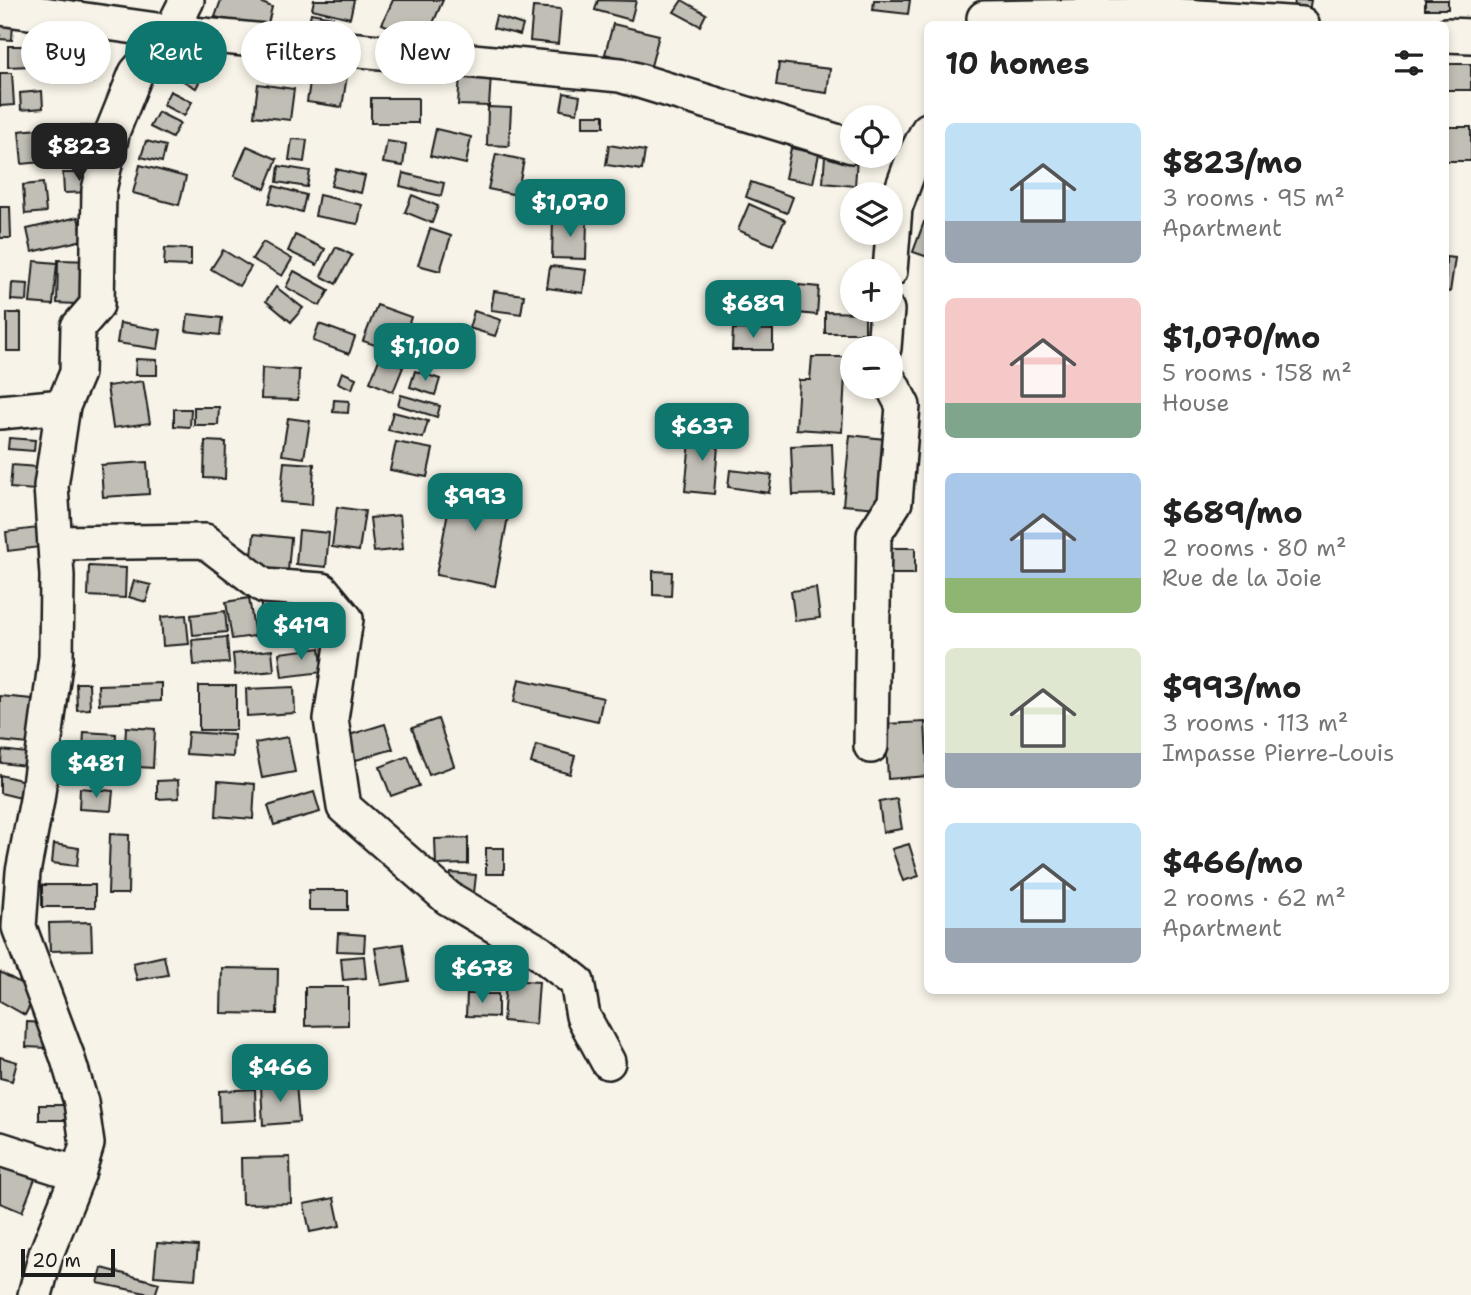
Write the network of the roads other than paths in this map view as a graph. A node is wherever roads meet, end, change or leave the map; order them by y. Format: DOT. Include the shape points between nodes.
graph roads {
  1 [pos="187,0"];
  2 [pos="0,8"];
  3 [pos="982,14"];
  4 [pos="176,21"];
  5 [pos="1258,21"];
  6 [pos="125,26"];
  7 [pos="1449,35"];
  8 [pos="1471,36"];
  9 [pos="227,37"];
  10 [pos="131,84"];
  11 [pos="924,137"];
  12 [pos="840,142"];
  13 [pos="909,164"];
  14 [pos="891,259"];
  15 [pos="899,399"];
  16 [pos="63,406"];
  17 [pos="0,412"];
  18 [pos="55,543"];
  19 [pos="871,746"];
  20 [pos="14,950"];
  21 [pos="608,1062"];
  22 [pos="0,1149"];
  23 [pos="78,1174"];
  24 [pos="35,1295"];
  1 -- 4 [label="street"];
  2 -- 6 [label="street"];
  3 -- 5 [label="street" via="1170,15"];
  7 -- 8 [label="street"];
  9 -- 12 [label="street" via="620,75"];
  10 -- 16 [label="street" via="113,130 99,190 97,305 78,327 77,373"];
  11 -- 13 [label="street"];
  13 -- 14 [label="street" via="895,208"];
  15 -- 19 [label="street" via="903,406 895,502 874,535"];
  16 -- 17 [label="street"];
  16 -- 18 [label="street" via="51,486"];
  18 -- 20 [label="street" via="56,657"];
  18 -- 21 [label="street" via="205,541 264,586 322,590 346,618 331,719 344,807 449,898 539,952 578,982 583,1016"];
  20 -- 23 [label="street" via="50,1005 81,1102 87,1144"];
  22 -- 23 [label="street"];
  23 -- 24 [label="street"];
}
